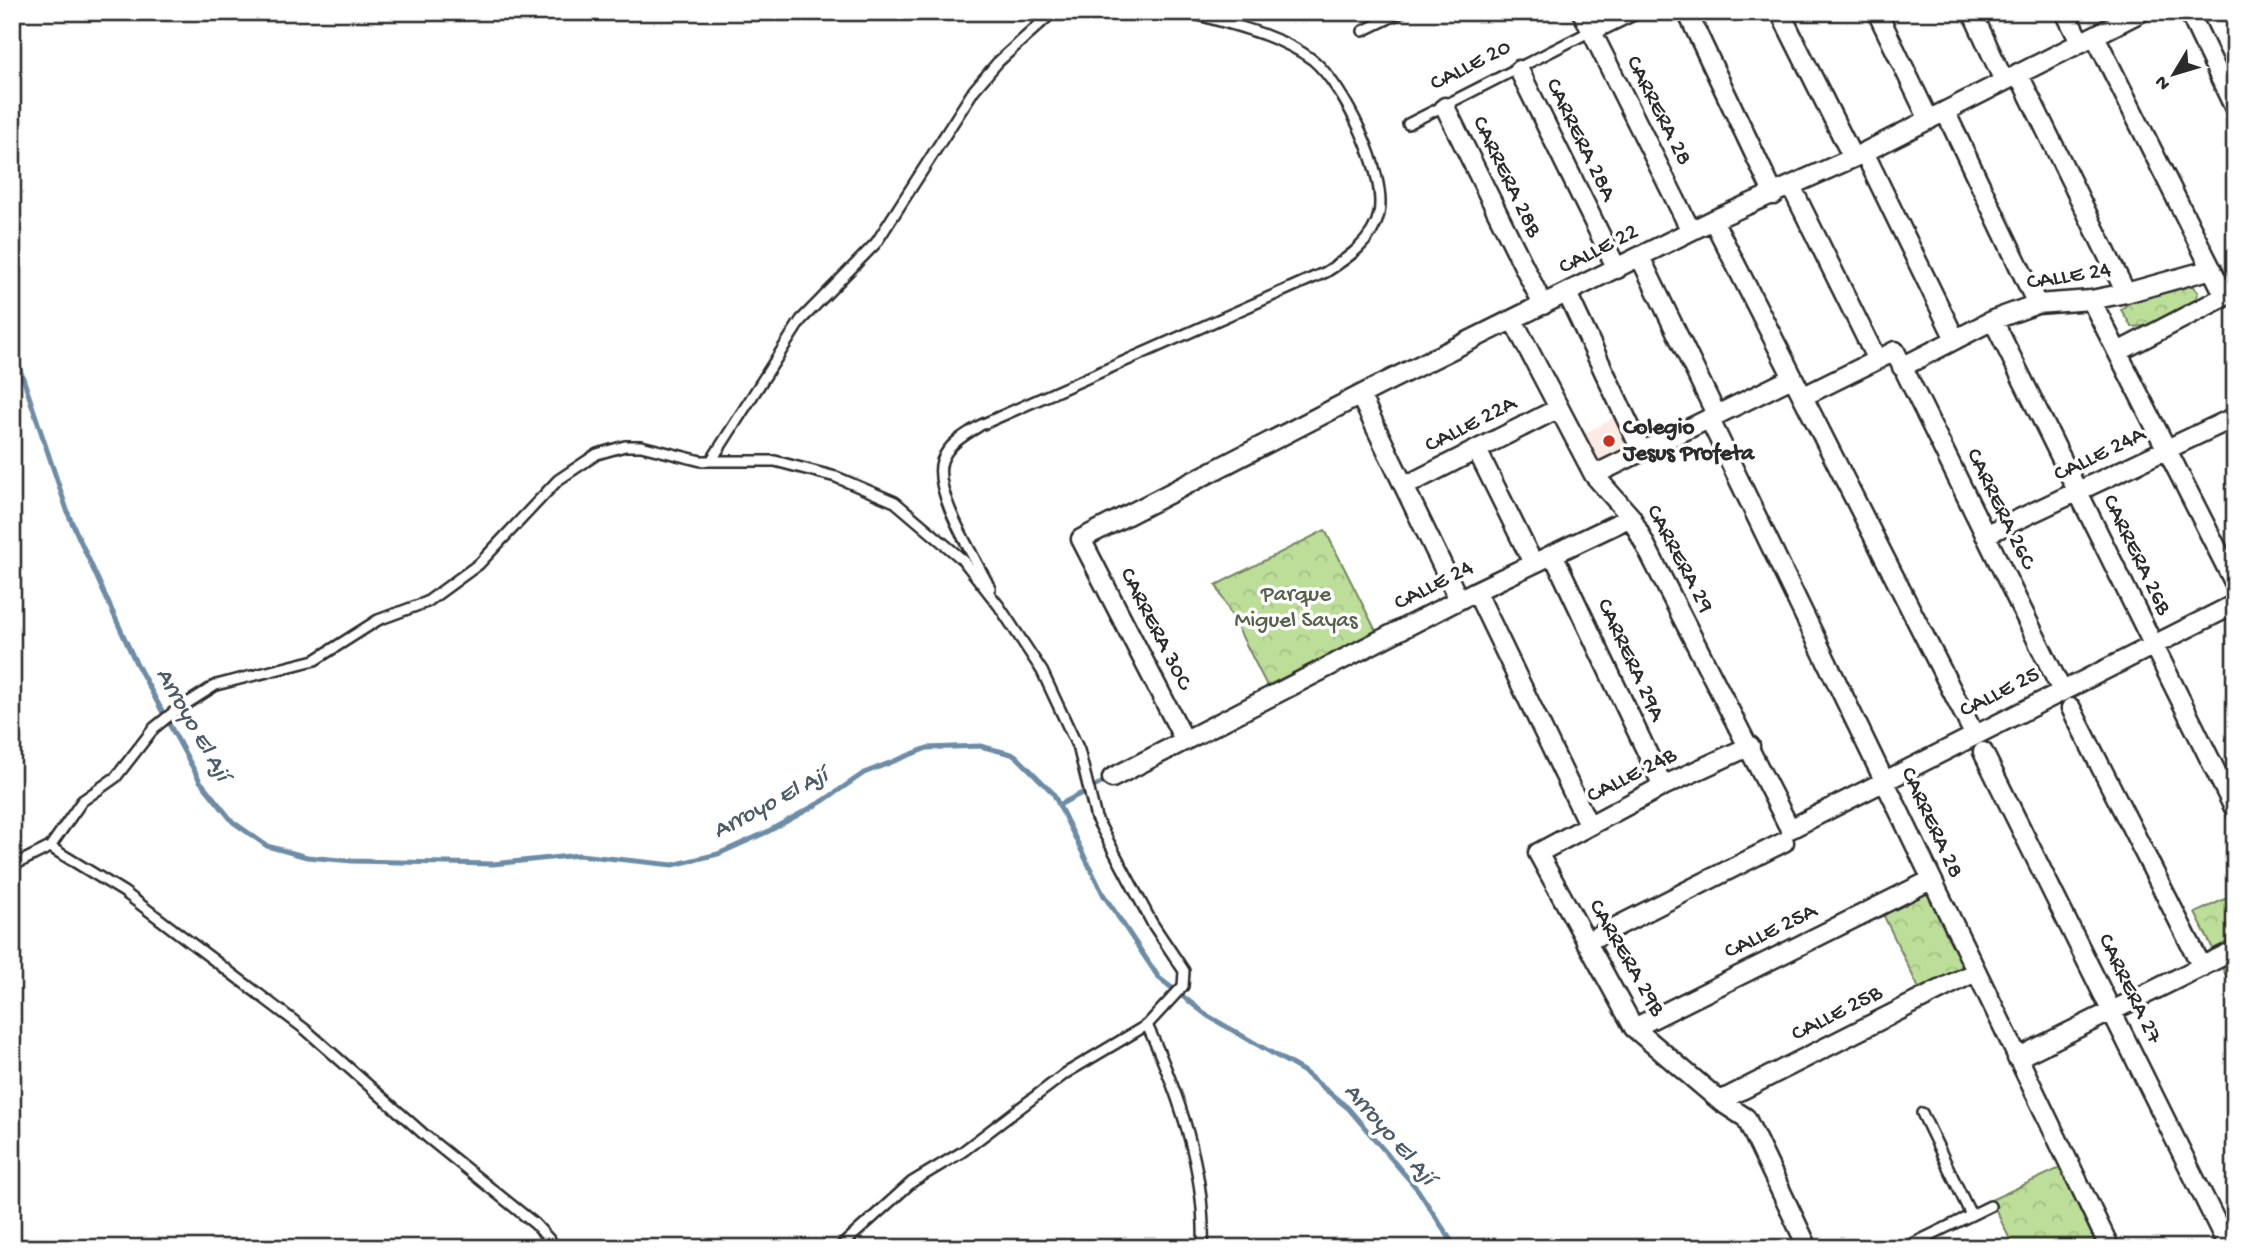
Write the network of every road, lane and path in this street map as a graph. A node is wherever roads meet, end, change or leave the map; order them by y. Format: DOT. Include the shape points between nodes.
graph roads {
  1 [pos="1053,12"];
  2 [pos="1188,12"];
  3 [pos="1402,12"];
  4 [pos="1582,12"];
  5 [pos="1630,12"];
  6 [pos="1780,12"];
  7 [pos="1877,12"];
  8 [pos="1972,12"];
  9 [pos="2065,12"];
  10 [pos="2141,12"];
  11 [pos="2189,12"];
  12 [pos="1688,14"];
  13 [pos="1363,31"];
  14 [pos="1591,31"];
  15 [pos="2087,39"];
  16 [pos="1519,70"];
  17 [pos="2011,77"];
  18 [pos="1445,107"];
  19 [pos="2235,109"];
  20 [pos="1937,115"];
  21 [pos="1408,124"];
  22 [pos="1859,155"];
  23 [pos="1792,188"];
  24 [pos="1774,195"];
  25 [pos="1713,220"];
  26 [pos="1691,231"];
  27 [pos="1640,257"];
  28 [pos="1617,269"];
  29 [pos="2212,269"];
  30 [pos="1567,293"];
  31 [pos="2126,293"];
  32 [pos="2230,293"];
  33 [pos="2091,300"];
  34 [pos="2038,304"];
  35 [pos="1543,305"];
  36 [pos="1513,320"];
  37 [pos="1993,320"];
  38 [pos="1955,339"];
  39 [pos="2118,352"];
  40 [pos="1898,359"];
  41 [pos="1877,360"];
  42 [pos="1791,378"];
  43 [pos="1360,395"];
  44 [pos="1804,396"];
  45 [pos="1559,408"];
  46 [pos="1713,416"];
  47 [pos="2235,417"];
  48 [pos="2169,449"];
  49 [pos="1477,450"];
  50 [pos="1642,452"];
  51 [pos="711,461"];
  52 [pos="1594,475"];
  53 [pos="1405,486"];
  54 [pos="2078,494"];
  55 [pos="1631,517"];
  56 [pos="1985,535"];
  57 [pos="1082,539"];
  58 [pos="1553,554"];
  59 [pos="1533,563"];
  60 [pos="2235,584"];
  61 [pos="1476,591"];
  62 [pos="1459,600"];
  63 [pos="2235,604"];
  64 [pos="999,606"];
  65 [pos="2153,644"];
  66 [pos="2061,689"];
  67 [pos="2071,708"];
  68 [pos="1974,734"];
  69 [pos="1185,741"];
  70 [pos="1750,746"];
  71 [pos="1983,752"];
  72 [pos="1112,778"];
  73 [pos="1885,782"];
  74 [pos="1664,786"];
  75 [pos="2235,810"];
  76 [pos="1589,826"];
  77 [pos="1787,836"];
  78 [pos="50,847"];
  79 [pos="1538,853"];
  80 [pos="12,866"];
  81 [pos="1931,880"];
  82 [pos="1586,942"];
  83 [pos="2235,950"];
  84 [pos="2202,967"];
  85 [pos="1975,972"];
  86 [pos="2113,1011"];
  87 [pos="1147,1026"];
  88 [pos="1634,1028"];
  89 [pos="2017,1058"];
  90 [pos="1720,1101"];
  91 [pos="1922,1113"];
  92 [pos="1990,1206"];
  93 [pos="1971,1215"];
  94 [pos="557,1248"];
  95 [pos="839,1248"];
  96 [pos="1203,1248"];
  97 [pos="1808,1248"];
  98 [pos="1904,1248"];
  99 [pos="2110,1248"];
  100 [pos="2229,1248"];
  1 -- 51 [label="lane" via="974,90 876,243 801,320"];
  2 -- 64 [label="lane" via="1282,44 1320,68 1356,119 1380,199 1378,214 1360,247 1326,272 981,425 950,447 942,460 940,487"];
  3 -- 13 [label="lane"];
  4 -- 14 [label="street, CARRERA 28"];
  5 -- 14 [label="street, CALLE 20"];
  6 -- 22 [label="street"];
  7 -- 20 [label="street"];
  8 -- 17 [label="street"];
  9 -- 15 [label="street"];
  10 -- 15 [label="street, CALLE 22"];
  11 -- 19 [label="street"];
  12 -- 24 [label="street"];
  14 -- 16 [label="lane, CALLE 20"];
  14 -- 26 [label="street, CARRERA 28"];
  15 -- 17 [label="street, CALLE 22"];
  15 -- 29 [label="street"];
  16 -- 18 [label="lane, CALLE 20"];
  16 -- 28 [label="street, CARRERA 28A"];
  17 -- 20 [label="street, CALLE 22"];
  17 -- 31 [label="street"];
  18 -- 21 [label="lane, CALLE 20"];
  18 -- 35 [label="street, CARRERA 28B"];
  20 -- 22 [label="street, CALLE 22"];
  20 -- 34 [label="street"];
  22 -- 23 [label="street, CALLE 22"];
  22 -- 38 [label="street"];
  23 -- 24 [label="street, CALLE 22"];
  23 -- 41 [label="street"];
  24 -- 25 [label="street, CALLE 22"];
  25 -- 26 [label="street, CALLE 22"];
  25 -- 42 [label="street"];
  26 -- 27 [label="street, CALLE 22"];
  27 -- 28 [label="street, CALLE 22"];
  27 -- 46 [label="street, CARRERA 28"];
  28 -- 30 [label="street, CALLE 22"];
  29 -- 31 [label="street, CALLE 24"];
  29 -- 32 [label="street"];
  30 -- 35 [label="street, CALLE 22"];
  30 -- 50 [label="street"];
  31 -- 33 [label="street, CALLE 24"];
  32 -- 39 [label="street"];
  33 -- 34 [label="street, CALLE 24"];
  33 -- 39 [label="street"];
  34 -- 37 [label="street, CALLE 24"];
  35 -- 36 [label="street, CALLE 22"];
  36 -- 43 [label="street, CALLE 22"];
  36 -- 45 [label="street, CARRERA 29"];
  37 -- 38 [label="street, CALLE 24"];
  37 -- 54 [label="street, CARRERA 26B"];
  38 -- 40 [label="street, CALLE 24"];
  39 -- 48 [label="street"];
  40 -- 41 [label="street, CALLE 24"];
  40 -- 56 [label="street, CARRERA 26C"];
  41 -- 44 [label="street, CALLE 24"];
  42 -- 44 [label="street"];
  42 -- 46 [label="street"];
  43 -- 53 [label="street"];
  43 -- 57 [label="street, CALLE 22"];
  44 -- 68 [label="street"];
  45 -- 49 [label="street, CALLE 22A"];
  45 -- 52 [label="street, CARRERA 29"];
  46 -- 50 [label="street"];
  46 -- 73 [label="street, CARRERA 28"];
  47 -- 48 [label="street, CALLE 24A"];
  48 -- 54 [label="street, CALLE 24A"];
  48 -- 60 [label="street"];
  49 -- 53 [label="street, CALLE 22A"];
  49 -- 59 [label="street"];
  50 -- 52 [label="street"];
  51 -- 64 [label="lane" via="775,461 836,477 895,502 962,560"];
  51 -- 78 [label="lane" via="641,446 597,454 558,480 479,564 427,602 378,620 315,660 216,685 175,711 154,728 116,777 82,801"];
  52 -- 55 [label="street, CARRERA 29"];
  53 -- 62 [label="street"];
  54 -- 56 [label="street, CALLE 24A"];
  54 -- 65 [label="street, CARRERA 26B"];
  55 -- 58 [label="street, CALLE 24"];
  55 -- 70 [label="street, CARRERA 29"];
  56 -- 66 [label="street, CARRERA 26C"];
  57 -- 69 [label="street, CARRERA 30C"];
  58 -- 59 [label="street, CALLE 24"];
  58 -- 74 [label="street, CARRERA 29A"];
  59 -- 61 [label="street, CALLE 24"];
  61 -- 62 [label="street, CALLE 24"];
  61 -- 76 [label="street"];
  62 -- 69 [label="street, CALLE 24"];
  63 -- 65 [label="street, CALLE 25"];
  64 -- 87 [label="lane" via="1053,693 1079,750 1096,818 1152,923 1184,971 1183,986"];
  65 -- 66 [label="street, CALLE 25"];
  65 -- 75 [label="street, CARRERA 26B"];
  66 -- 68 [label="street, CALLE 25"];
  67 -- 84 [label="street"];
  68 -- 73 [label="street, CALLE 25"];
  69 -- 72 [label="street, CALLE 24"];
  70 -- 74 [label="street, CALLE 24B"];
  70 -- 77 [label="street, CARRERA 29"];
  71 -- 86 [label="street, CARRERA 27"];
  73 -- 77 [label="street, CALLE 25"];
  73 -- 81 [label="street, CARRERA 28"];
  74 -- 76 [label="street, CALLE 24B"];
  76 -- 79 [label="street, CALLE 24B"];
  77 -- 82 [label="street, CALLE 25"];
  78 -- 80 [label="lane"];
  78 -- 94 [label="lane" via="124,892 306,1030"];
  79 -- 82 [label="street, CARRERA 29B"];
  81 -- 85 [label="street, CARRERA 28"];
  81 -- 88 [label="street, CALLE 25A"];
  82 -- 88 [label="street, CARRERA 29B"];
  83 -- 84 [label="street"];
  84 -- 86 [label="street"];
  85 -- 89 [label="street, CARRERA 28"];
  85 -- 90 [label="street, CALLE 25B"];
  86 -- 89 [label="street"];
  86 -- 100 [label="street, CARRERA 27"];
  87 -- 95 [label="lane" via="1066,1073 961,1152 912,1182"];
  87 -- 96 [label="lane" via="1189,1139 1200,1185"];
  88 -- 90 [label="street, CARRERA 29B"];
  89 -- 99 [label="street, CARRERA 28"];
  90 -- 97 [label="street" via="1746,1118"];
  91 -- 93 [label="lane"];
  92 -- 93 [label="lane"];
  93 -- 98 [label="lane"];
}
